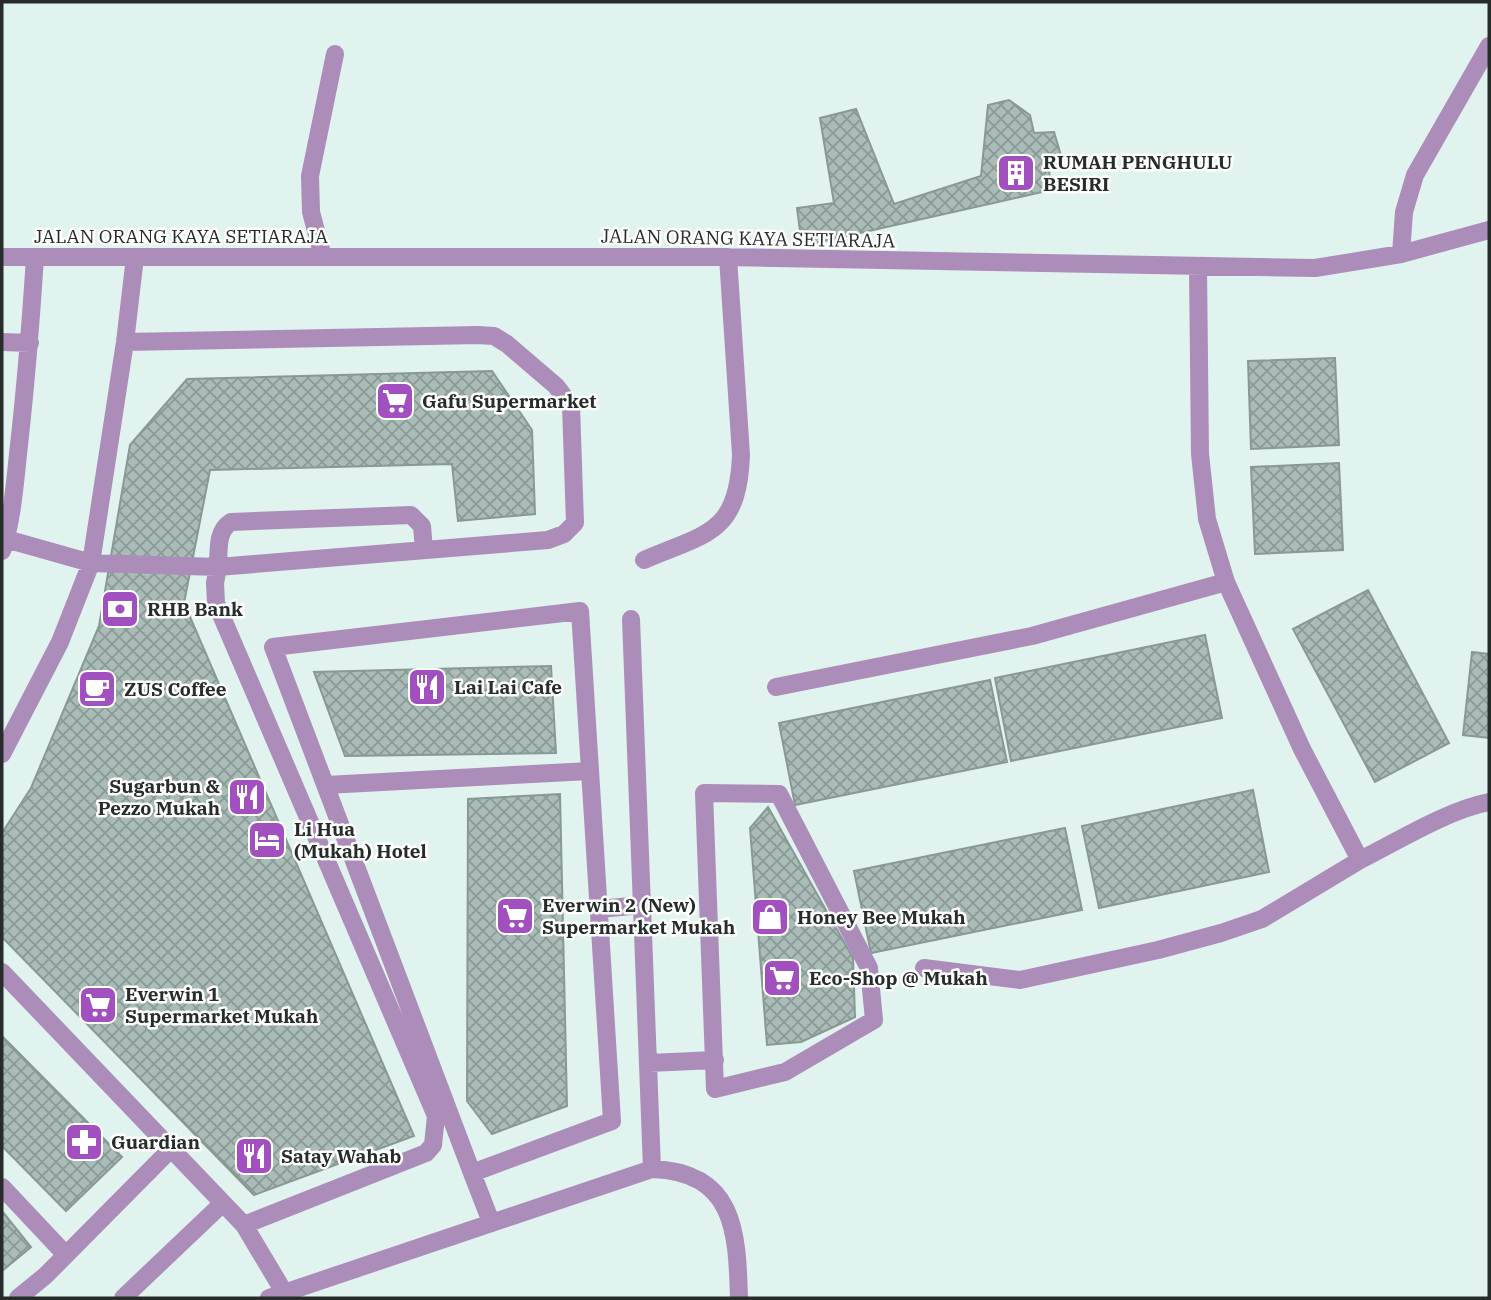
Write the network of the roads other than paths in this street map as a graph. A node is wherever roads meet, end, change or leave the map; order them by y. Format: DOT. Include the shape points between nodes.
graph roads {
  1 [pos="1489,46"];
  2 [pos="335,54"];
  3 [pos="1489,230"];
  4 [pos="1401,254"];
  5 [pos="2,257"];
  6 [pos="35,257"];
  7 [pos="135,257"];
  8 [pos="323,257"];
  9 [pos="728,257"];
  10 [pos="1198,267"];
  11 [pos="2,342"];
  12 [pos="125,342"];
  13 [pos="30,343"];
  14 [pos="8,482"];
  15 [pos="4,545"];
  16 [pos="424,550"];
  17 [pos="644,560"];
  18 [pos="91,563"];
  19 [pos="218,567"];
  20 [pos="1226,582"];
  21 [pos="631,619"];
  22 [pos="776,687"];
  23 [pos="2,754"];
  24 [pos="590,771"];
  25 [pos="326,785"];
  26 [pos="1489,802"];
  27 [pos="1360,860"];
  28 [pos="642,905"];
  29 [pos="599,909"];
  30 [pos="924,968"];
  31 [pos="2,972"];
  32 [pos="715,1060"];
  33 [pos="649,1063"];
  34 [pos="172,1149"];
  35 [pos="652,1169"];
  36 [pos="472,1173"];
  37 [pos="2,1186"];
  38 [pos="223,1203"];
  39 [pos="491,1222"];
  40 [pos="244,1225"];
  41 [pos="66,1255"];
  42 [pos="276,1295"];
  43 [pos="18,1298"];
  44 [pos="123,1298"];
  45 [pos="739,1298"];
  1 -- 4 [label="street" via="1415,174 1404,212"];
  2 -- 8 [label="street" via="310,176 311,212"];
  3 -- 4 [label="street, JALAN ORANG KAYA SETIARAJA"];
  4 -- 10 [label="street, JALAN ORANG KAYA SETIARAJA" via="1315,268"];
  5 -- 6 [label="street, JALAN ORANG KAYA SETIARAJA"];
  6 -- 7 [label="street, JALAN ORANG KAYA SETIARAJA"];
  6 -- 13 [label="street"];
  7 -- 8 [label="street, JALAN ORANG KAYA SETIARAJA"];
  7 -- 12 [label="street"];
  8 -- 9 [label="street, JALAN ORANG KAYA SETIARAJA"];
  9 -- 10 [label="street, JALAN ORANG KAYA SETIARAJA"];
  9 -- 17 [label="street" via="740,481 729,512 714,530"];
  10 -- 20 [label="street" via="1200,454 1207,519"];
  11 -- 13 [label="street"];
  12 -- 16 [label="street" via="478,335 494,336 508,344 556,386 571,406 575,523 548,540"];
  12 -- 18 [label="street"];
  13 -- 14 [label="street"];
  14 -- 15 [label="street"];
  15 -- 18 [label="street"];
  16 -- 19 [label="street"];
  16 -- 19 [label="street" via="422,526 411,515 230,522 220,535"];
  18 -- 19 [label="street"];
  18 -- 23 [label="street" via="60,642"];
  19 -- 40 [label="street" via="216,603 436,1116 433,1145 425,1153"];
  20 -- 22 [label="street" via="1032,636"];
  20 -- 27 [label="street" via="1302,749"];
  21 -- 28 [label="street"];
  24 -- 25 [label="street"];
  24 -- 25 [label="street" via="580,611 273,647"];
  24 -- 29 [label="street"];
  25 -- 36 [label="street"];
  26 -- 27 [label="street" via="1424,827"];
  27 -- 30 [label="street" via="1262,919 1158,950 1020,980"];
  28 -- 29 [label="street"];
  28 -- 33 [label="street"];
  29 -- 36 [label="street" via="612,1121"];
  31 -- 34 [label="street"];
  32 -- 32 [label="street" via="704,793 779,794 869,968 874,1020 785,1072 715,1089"];
  32 -- 33 [label="street"];
  33 -- 35 [label="street"];
  34 -- 38 [label="street"];
  34 -- 41 [label="street"];
  35 -- 39 [label="street"];
  35 -- 45 [label="street" via="683,1173 713,1190 734,1233"];
  36 -- 39 [label="street"];
  37 -- 41 [label="street"];
  38 -- 40 [label="street"];
  38 -- 44 [label="street"];
  39 -- 42 [label="street"];
  40 -- 42 [label="street"];
  41 -- 43 [label="street"];
}
